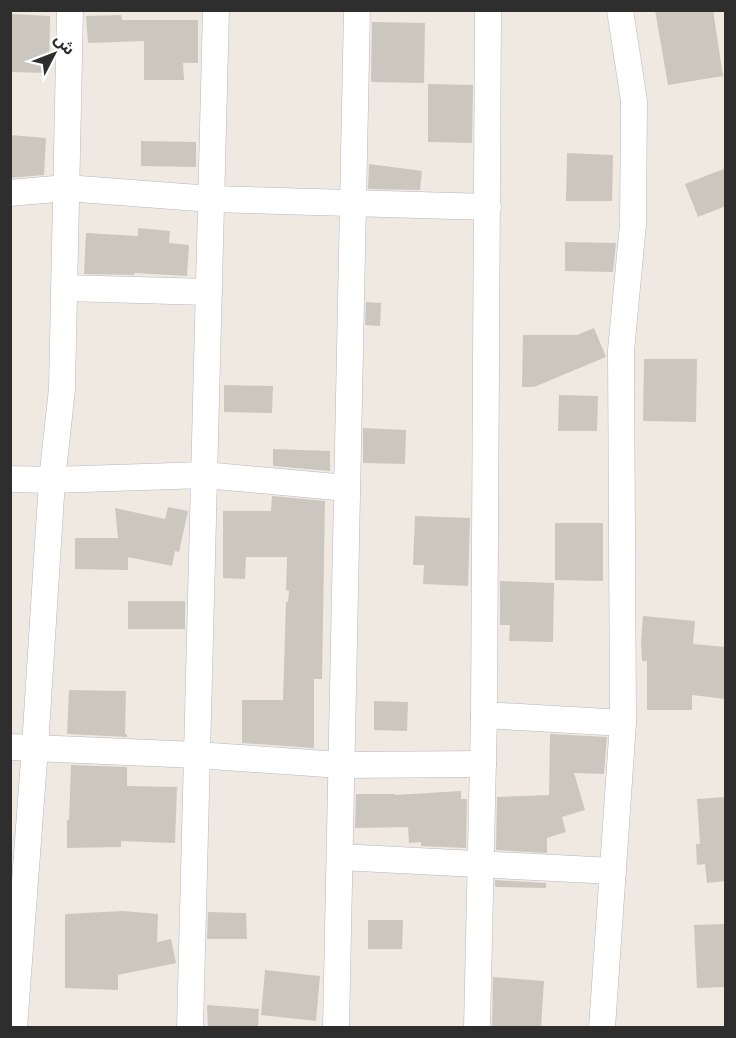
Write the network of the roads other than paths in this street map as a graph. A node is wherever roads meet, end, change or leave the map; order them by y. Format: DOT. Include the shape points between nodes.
graph roads {
  1 [pos="70,10"];
  2 [pos="216,10"];
  3 [pos="357,10"];
  4 [pos="488,10"];
  5 [pos="620,10"];
  6 [pos="66,188"];
  7 [pos="10,193"];
  8 [pos="211,199"];
  9 [pos="352,202"];
  10 [pos="488,207"];
  11 [pos="64,288"];
  12 [pos="208,292"];
  13 [pos="204,475"];
  14 [pos="10,479"];
  15 [pos="52,480"];
  16 [pos="347,488"];
  17 [pos="484,715"];
  18 [pos="623,723"];
  19 [pos="23,747"];
  20 [pos="197,754"];
  21 [pos="483,764"];
  22 [pos="341,765"];
  23 [pos="340,856"];
  24 [pos="481,864"];
  25 [pos="612,871"];
  26 [pos="14,1028"];
  27 [pos="190,1028"];
  28 [pos="336,1028"];
  29 [pos="477,1028"];
  30 [pos="602,1028"];
  1 -- 6 [label="street"];
  2 -- 8 [label="street"];
  3 -- 9 [label="street"];
  4 -- 10 [label="street"];
  5 -- 18 [label="street" via="634,101 633,224 621,351"];
  6 -- 7 [label="street"];
  6 -- 8 [label="street"];
  6 -- 11 [label="street"];
  8 -- 9 [label="street"];
  8 -- 12 [label="street"];
  9 -- 10 [label="street"];
  9 -- 16 [label="street"];
  10 -- 17 [label="street"];
  11 -- 12 [label="street"];
  11 -- 15 [label="street" via="62,389"];
  12 -- 13 [label="street"];
  13 -- 15 [label="street"];
  13 -- 16 [label="street"];
  13 -- 20 [label="street"];
  14 -- 15 [label="street"];
  15 -- 19 [label="street"];
  16 -- 22 [label="street"];
  17 -- 18 [label="street"];
  17 -- 21 [label="street"];
  18 -- 25 [label="street"];
  19 -- 20 [label="street"];
  19 -- 26 [label="street"];
  20 -- 22 [label="street"];
  20 -- 27 [label="street"];
  21 -- 22 [label="street"];
  21 -- 24 [label="street"];
  22 -- 23 [label="street"];
  23 -- 24 [label="street"];
  23 -- 28 [label="street"];
  24 -- 25 [label="street"];
  24 -- 29 [label="street"];
  25 -- 30 [label="street"];
}
